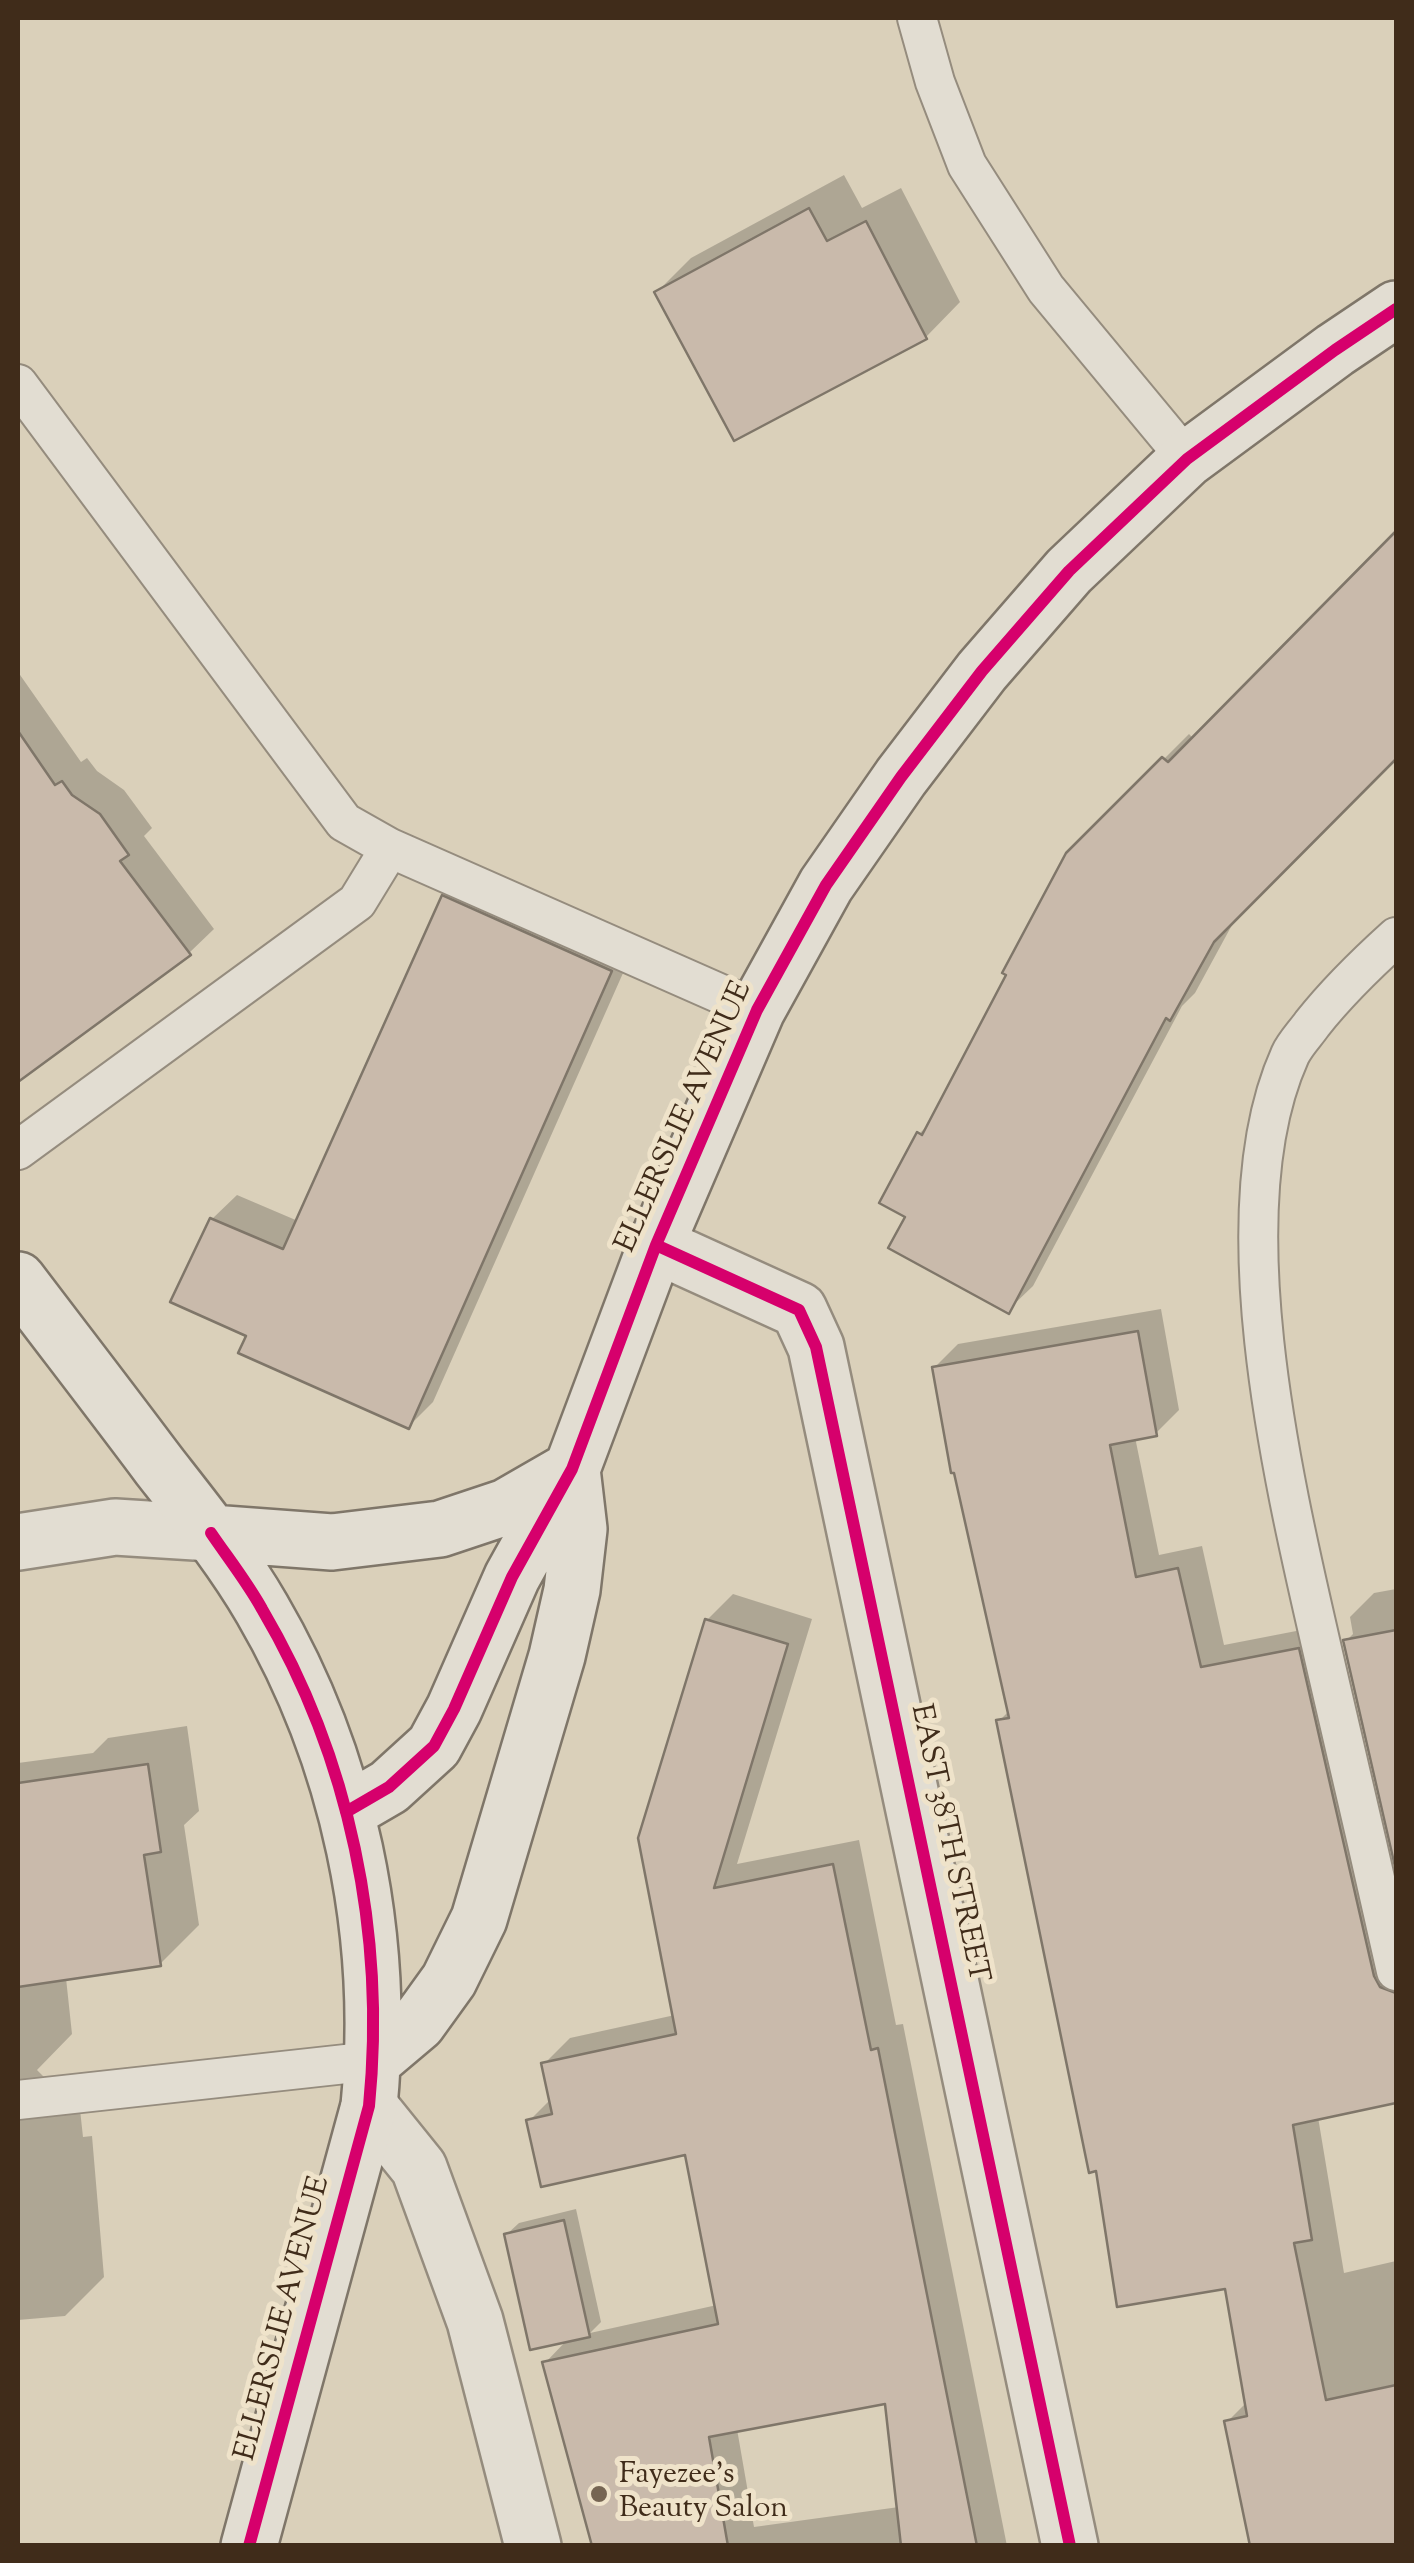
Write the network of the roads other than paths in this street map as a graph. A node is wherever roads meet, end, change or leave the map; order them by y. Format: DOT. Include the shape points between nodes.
graph roads {
  1 [pos="917,18"];
  2 [pos="1396,309"];
  3 [pos="18,384"];
  4 [pos="1187,458"];
  5 [pos="390,848"];
  6 [pos="1396,937"];
  7 [pos="757,1010"];
  8 [pos="18,1150"];
  9 [pos="656,1245"];
  10 [pos="18,1280"];
  11 [pos="572,1469"];
  12 [pos="211,1533"];
  13 [pos="18,1542"];
  14 [pos="346,1812"];
  15 [pos="1396,1971"];
  16 [pos="371,2083"];
  17 [pos="18,2100"];
  18 [pos="249,2546"];
  19 [pos="533,2546"];
  20 [pos="1070,2546"];
  1 -- 4 [label="lane" via="949,121 976,179 1046,289"];
  2 -- 4 [label="street, ELLERSLIE AVENUE"];
  3 -- 5 [label="lane" via="344,822"];
  4 -- 7 [label="street, ELLERSLIE AVENUE" via="1070,571 971,686 826,885"];
  5 -- 7 [label="lane"];
  5 -- 8 [label="lane" via="357,902"];
  6 -- 15 [label="lane" via="1341,986 1291,1052 1266,1127 1257,1203 1275,1417"];
  7 -- 9 [label="street, ELLERSLIE AVENUE"];
  9 -- 11 [label="street, ELLERSLIE AVENUE"];
  9 -- 20 [label="street, EAST 38TH STREET" via="798,1310 816,1346"];
  10 -- 12 [label="street, ELLERSLIE AVENUE"];
  11 -- 12 [label="street" via="506,1507 440,1529 332,1542"];
  11 -- 14 [label="street, ELLERSLIE AVENUE" via="512,1577 434,1746 388,1787"];
  11 -- 16 [label="street" via="579,1529 572,1590 479,1918 449,1980"];
  12 -- 13 [label="street" via="115,1527"];
  12 -- 14 [label="street, ELLERSLIE AVENUE" via="262,1608 297,1677"];
  14 -- 16 [label="street, ELLERSLIE AVENUE" via="369,1924"];
  16 -- 17 [label="lane"];
  16 -- 18 [label="street, ELLERSLIE AVENUE"];
  16 -- 19 [label="street" via="419,2168 476,2321"];
}
